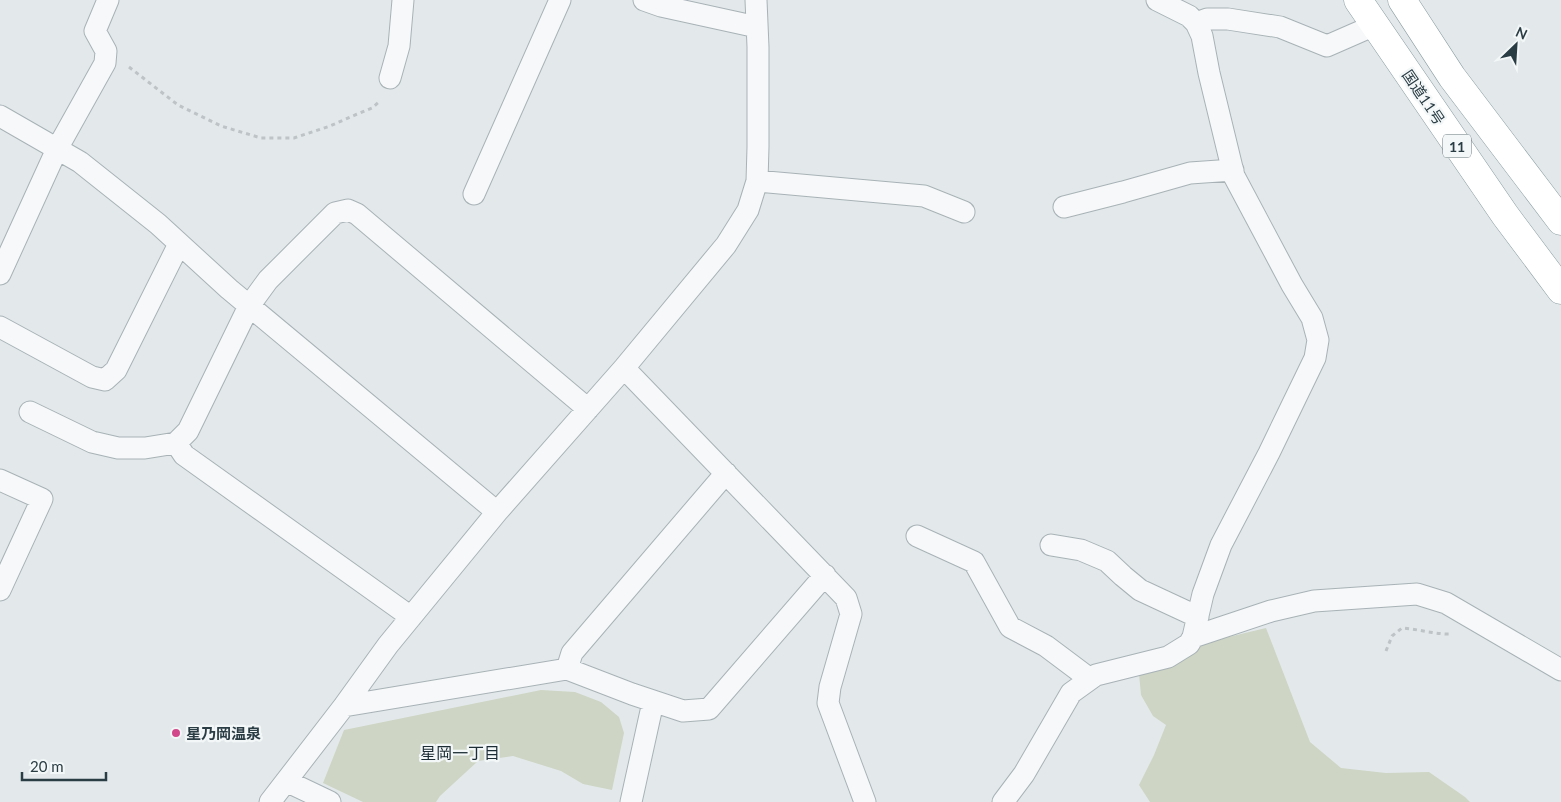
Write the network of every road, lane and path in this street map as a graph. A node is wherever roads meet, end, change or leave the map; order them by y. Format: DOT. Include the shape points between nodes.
graph roads {
  1 [pos="108,0"];
  2 [pos="403,0"];
  3 [pos="560,0"];
  4 [pos="644,0"];
  5 [pos="756,0"];
  6 [pos="1157,0"];
  7 [pos="1358,0"];
  8 [pos="1402,0"];
  9 [pos="1196,23"];
  10 [pos="1375,26"];
  11 [pos="757,27"];
  12 [pos="106,52"];
  13 [pos="390,78"];
  14 [pos="0,116"];
  15 [pos="57,149"];
  16 [pos="1233,170"];
  17 [pos="757,181"];
  18 [pos="474,194"];
  19 [pos="1064,207"];
  20 [pos="964,212"];
  21 [pos="1561,221"];
  22 [pos="179,244"];
  23 [pos="0,274"];
  24 [pos="1561,290"];
  25 [pos="250,306"];
  26 [pos="0,327"];
  27 [pos="624,368"];
  28 [pos="588,409"];
  29 [pos="30,412"];
  30 [pos="176,443"];
  31 [pos="726,473"];
  32 [pos="0,480"];
  33 [pos="497,512"];
  34 [pos="917,536"];
  35 [pos="1051,545"];
  36 [pos="825,576"];
  37 [pos="0,590"];
  38 [pos="411,618"];
  39 [pos="1486,626"];
  40 [pos="1196,627"];
  41 [pos="1386,651"];
  42 [pos="567,669"];
  43 [pos="1561,670"];
  44 [pos="1090,679"];
  45 [pos="653,702"];
  46 [pos="344,706"];
  47 [pos="286,781"];
  48 [pos="270,802"];
  49 [pos="330,802"];
  50 [pos="631,802"];
  51 [pos="865,802"];
  52 [pos="1004,802"];
  1 -- 12 [label="street" via="95,31"];
  2 -- 13 [label="street" via="399,46"];
  3 -- 18 [label="street"];
  4 -- 11 [label="street"];
  5 -- 11 [label="street"];
  6 -- 9 [label="street"];
  7 -- 10 [label="highway, 国道11号 / 11"];
  8 -- 21 [label="highway, 11" via="1452,77"];
  9 -- 10 [label="street" via="1207,19 1228,19 1280,27 1327,46"];
  9 -- 16 [label="street" via="1202,36"];
  10 -- 24 [label="highway, 国道11号 / 11" via="1505,215"];
  11 -- 17 [label="street"];
  12 -- 13 [label="path" via="178,106 221,126 261,138 294,138 372,108 388,94"];
  12 -- 15 [label="street" via="105,63"];
  14 -- 15 [label="street"];
  15 -- 22 [label="street" via="80,162"];
  15 -- 23 [label="street"];
  16 -- 19 [label="street" via="1190,173"];
  16 -- 40 [label="street" via="1312,318 1318,340 1315,358 1221,545 1203,594"];
  17 -- 20 [label="street" via="924,196"];
  17 -- 27 [label="street" via="748,210 726,245"];
  22 -- 25 [label="street"];
  22 -- 26 [label="street" via="116,370 105,380 92,377"];
  25 -- 28 [label="street" via="268,280 335,213 348,210"];
  25 -- 30 [label="street" via="188,431"];
  25 -- 33 [label="street"];
  27 -- 28 [label="street"];
  27 -- 31 [label="street"];
  28 -- 33 [label="street"];
  29 -- 30 [label="street" via="92,442 118,448"];
  30 -- 38 [label="street" via="184,455"];
  31 -- 36 [label="street"];
  31 -- 42 [label="street" via="572,653"];
  32 -- 37 [label="street" via="42,499"];
  33 -- 38 [label="street"];
  34 -- 44 [label="street" via="974,562 1010,627 1046,646"];
  35 -- 40 [label="street" via="1080,550 1107,561 1140,590"];
  36 -- 45 [label="street" via="709,710 683,711"];
  36 -- 51 [label="street" via="846,598 851,614 828,703"];
  38 -- 46 [label="street"];
  39 -- 40 [label="street" via="1446,603 1417,594 1314,601"];
  39 -- 41 [label="path" via="1462,634 1402,628 1392,636"];
  39 -- 43 [label="street"];
  40 -- 44 [label="street" via="1189,644 1168,657 1096,674"];
  42 -- 45 [label="street"];
  42 -- 46 [label="street"];
  44 -- 52 [label="street" via="1071,693"];
  45 -- 50 [label="street"];
  46 -- 47 [label="street"];
  47 -- 48 [label="street"];
  47 -- 49 [label="street"];
}
